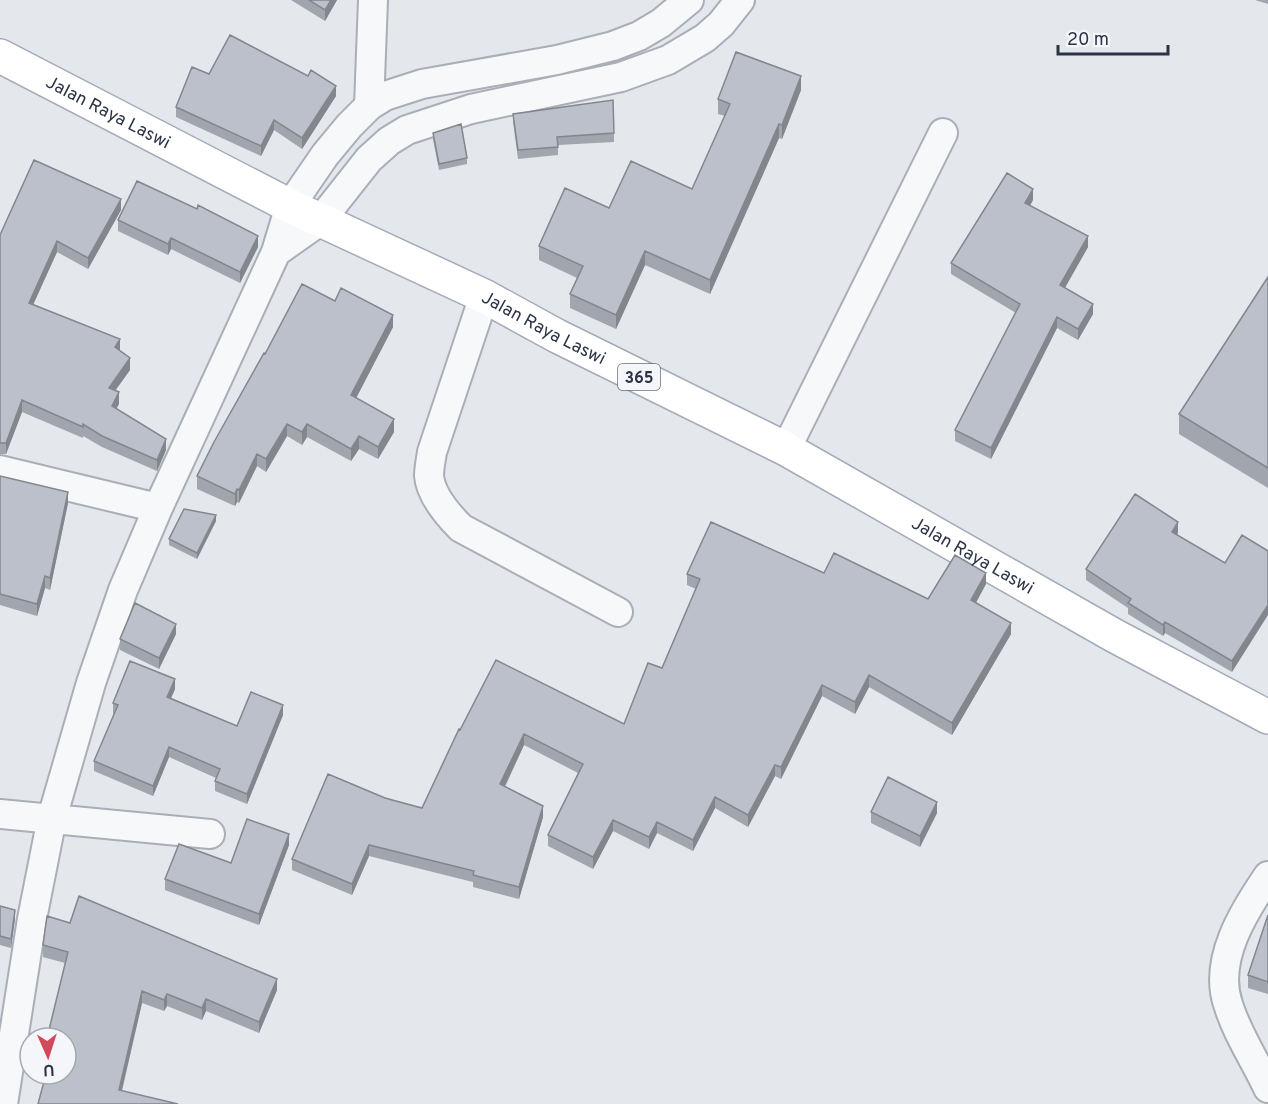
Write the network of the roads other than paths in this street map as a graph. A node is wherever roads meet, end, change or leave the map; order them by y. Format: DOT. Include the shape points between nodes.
graph roads {
  1 [pos="374,0"];
  2 [pos="689,0"];
  3 [pos="740,0"];
  4 [pos="0,56"];
  5 [pos="369,106"];
  6 [pos="943,134"];
  7 [pos="290,206"];
  8 [pos="320,221"];
  9 [pos="276,252"];
  10 [pos="484,296"];
  11 [pos="786,450"];
  12 [pos="0,470"];
  13 [pos="158,508"];
  14 [pos="618,612"];
  15 [pos="1268,717"];
  16 [pos="0,814"];
  17 [pos="52,818"];
  18 [pos="210,834"];
  19 [pos="1268,876"];
  20 [pos="1268,1088"];
  21 [pos="3,1104"];
  1 -- 5 [label="street"];
  2 -- 5 [label="street" via="661,23 613,46 422,84 385,96"];
  3 -- 8 [label="street" via="705,38 668,60 621,77 471,109 407,130 369,159"];
  4 -- 7 [label="main road, Jalan Raya Laswi / 365"];
  5 -- 7 [label="street" via="325,155"];
  6 -- 11 [label="street"];
  7 -- 8 [label="main road, Jalan Raya Laswi / 365"];
  7 -- 9 [label="street"];
  8 -- 9 [label="street"];
  8 -- 10 [label="main road, Jalan Raya Laswi / 365"];
  9 -- 13 [label="street"];
  10 -- 11 [label="main road, Jalan Raya Laswi / 365"];
  10 -- 14 [label="street" via="432,452 429,476 436,494 461,528"];
  11 -- 15 [label="main road, Jalan Raya Laswi / 365" via="1115,636"];
  12 -- 13 [label="street"];
  13 -- 17 [label="street" via="123,590 91,683"];
  16 -- 17 [label="street"];
  17 -- 18 [label="street"];
  17 -- 21 [label="street"];
  19 -- 20 [label="street" via="1236,934 1224,974 1231,1013"];
}
